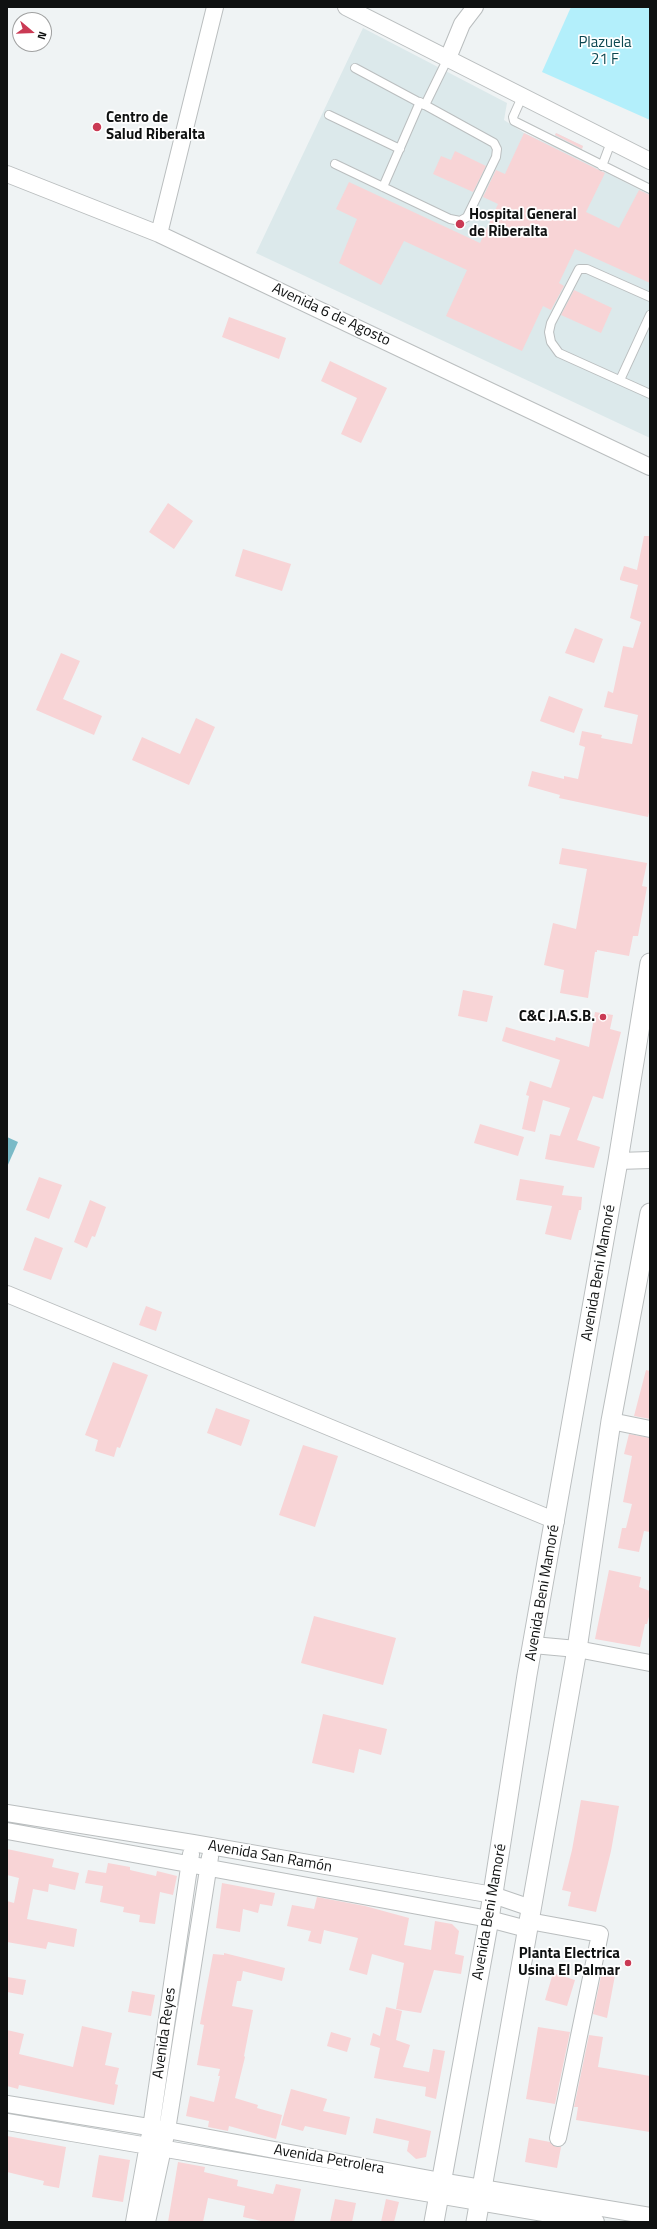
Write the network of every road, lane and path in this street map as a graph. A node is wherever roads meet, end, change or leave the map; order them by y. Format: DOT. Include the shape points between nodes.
graph roads {
  1 [pos="215,7"];
  2 [pos="346,7"];
  3 [pos="475,7"];
  4 [pos="448,58"];
  5 [pos="356,68"];
  6 [pos="522,96"];
  7 [pos="422,104"];
  8 [pos="329,116"];
  9 [pos="611,142"];
  10 [pos="400,149"];
  11 [pos="650,161"];
  12 [pos="335,164"];
  13 [pos="602,166"];
  14 [pos="7,174"];
  15 [pos="383,187"];
  16 [pos="650,189"];
  17 [pos="159,234"];
  18 [pos="650,297"];
  19 [pos="650,315"];
  20 [pos="620,380"];
  21 [pos="650,394"];
  22 [pos="650,467"];
  23 [pos="650,963"];
  24 [pos="650,1160"];
  25 [pos="618,1161"];
  26 [pos="650,1213"];
  27 [pos="7,1294"];
  28 [pos="611,1421"];
  29 [pos="650,1429"];
  30 [pos="556,1521"];
  31 [pos="533,1645"];
  32 [pos="577,1650"];
  33 [pos="650,1663"];
  34 [pos="7,1813"];
  35 [pos="7,1831"];
  36 [pos="193,1843"];
  37 [pos="212,1847"];
  38 [pos="190,1865"];
  39 [pos="208,1868"];
  40 [pos="493,1895"];
  41 [pos="489,1919"];
  42 [pos="529,1919"];
  43 [pos="7,2104"];
  44 [pos="7,2122"];
  45 [pos="151,2128"];
  46 [pos="167,2130"];
  47 [pos="558,2138"];
  48 [pos="155,2148"];
  49 [pos="439,2188"];
  50 [pos="481,2195"];
  51 [pos="650,2216"];
  52 [pos="134,2222"];
  53 [pos="148,2222"];
  54 [pos="434,2222"];
  55 [pos="476,2222"];
  56 [pos="596,2222"];
  1 -- 17 [label="street"];
  2 -- 4 [label="street"];
  3 -- 4 [label="street" via="462,24"];
  4 -- 6 [label="street"];
  4 -- 7 [label="lane"];
  5 -- 7 [label="lane"];
  6 -- 9 [label="street"];
  6 -- 13 [label="lane" via="513,117 514,121"];
  7 -- 10 [label="lane"];
  7 -- 15 [label="lane" via="494,143 497,149 496,156 467,217 460,221 450,219"];
  8 -- 10 [label="lane"];
  9 -- 11 [label="street"];
  9 -- 13 [label="lane"];
  10 -- 15 [label="lane"];
  12 -- 15 [label="lane"];
  13 -- 16 [label="lane"];
  14 -- 17 [label="street, Avenida 6 de Agosto"];
  17 -- 22 [label="street, Avenida 6 de Agosto"];
  18 -- 20 [label="lane" via="587,269 579,269 551,323 550,342 559,353"];
  19 -- 20 [label="lane"];
  20 -- 21 [label="lane"];
  23 -- 25 [label="street, Avenida Beni Mamoré"];
  24 -- 25 [label="street"];
  25 -- 30 [label="street, Avenida Beni Mamoré"];
  26 -- 28 [label="street"];
  27 -- 30 [label="street"];
  28 -- 29 [label="street"];
  28 -- 32 [label="street"];
  30 -- 31 [label="street, Avenida Beni Mamoré"];
  31 -- 32 [label="street"];
  31 -- 40 [label="street, Avenida Beni Mamoré"];
  32 -- 33 [label="street"];
  32 -- 42 [label="street"];
  34 -- 36 [label="street, Avenida San Ramón"];
  35 -- 38 [label="street, Avenida San Ramón"];
  36 -- 37 [label="street, Avenida San Ramón"];
  36 -- 38 [label="street, Avenida Reyes"];
  37 -- 39 [label="street, Avenida Reyes"];
  37 -- 40 [label="street, Avenida San Ramón"];
  38 -- 39 [label="street, Avenida San Ramón"];
  38 -- 45 [label="street, Avenida Reyes"];
  39 -- 41 [label="street, Avenida San Ramón"];
  39 -- 46 [label="street, Avenida Reyes"];
  40 -- 41 [label="street, Avenida Beni Mamoré"];
  40 -- 42 [label="street, Avenida San Ramón"];
  41 -- 42 [label="street, Avenida San Ramón"];
  41 -- 49 [label="street, Avenida Beni Mamoré"];
  42 -- 47 [label="street" via="600,1934"];
  42 -- 50 [label="street"];
  43 -- 45 [label="street, Avenida Petrolera"];
  44 -- 48 [label="street, Avenida Petrolera"];
  45 -- 46 [label="street, Avenida Petrolera"];
  45 -- 48 [label="street, Avenida Reyes"];
  46 -- 48 [label="street, Avenida Reyes"];
  46 -- 49 [label="street, Avenida Petrolera"];
  48 -- 49 [label="street, Avenida Petrolera"];
  48 -- 52 [label="street, Avenida Reyes"];
  48 -- 53 [label="street, Avenida Reyes"];
  49 -- 50 [label="street, Avenida Petrolera"];
  49 -- 54 [label="street, Avenida Beni Mamoré"];
  50 -- 51 [label="street, Avenida Petrolera"];
  50 -- 55 [label="street"];
  50 -- 56 [label="street, Avenida Petrolera"];
}
